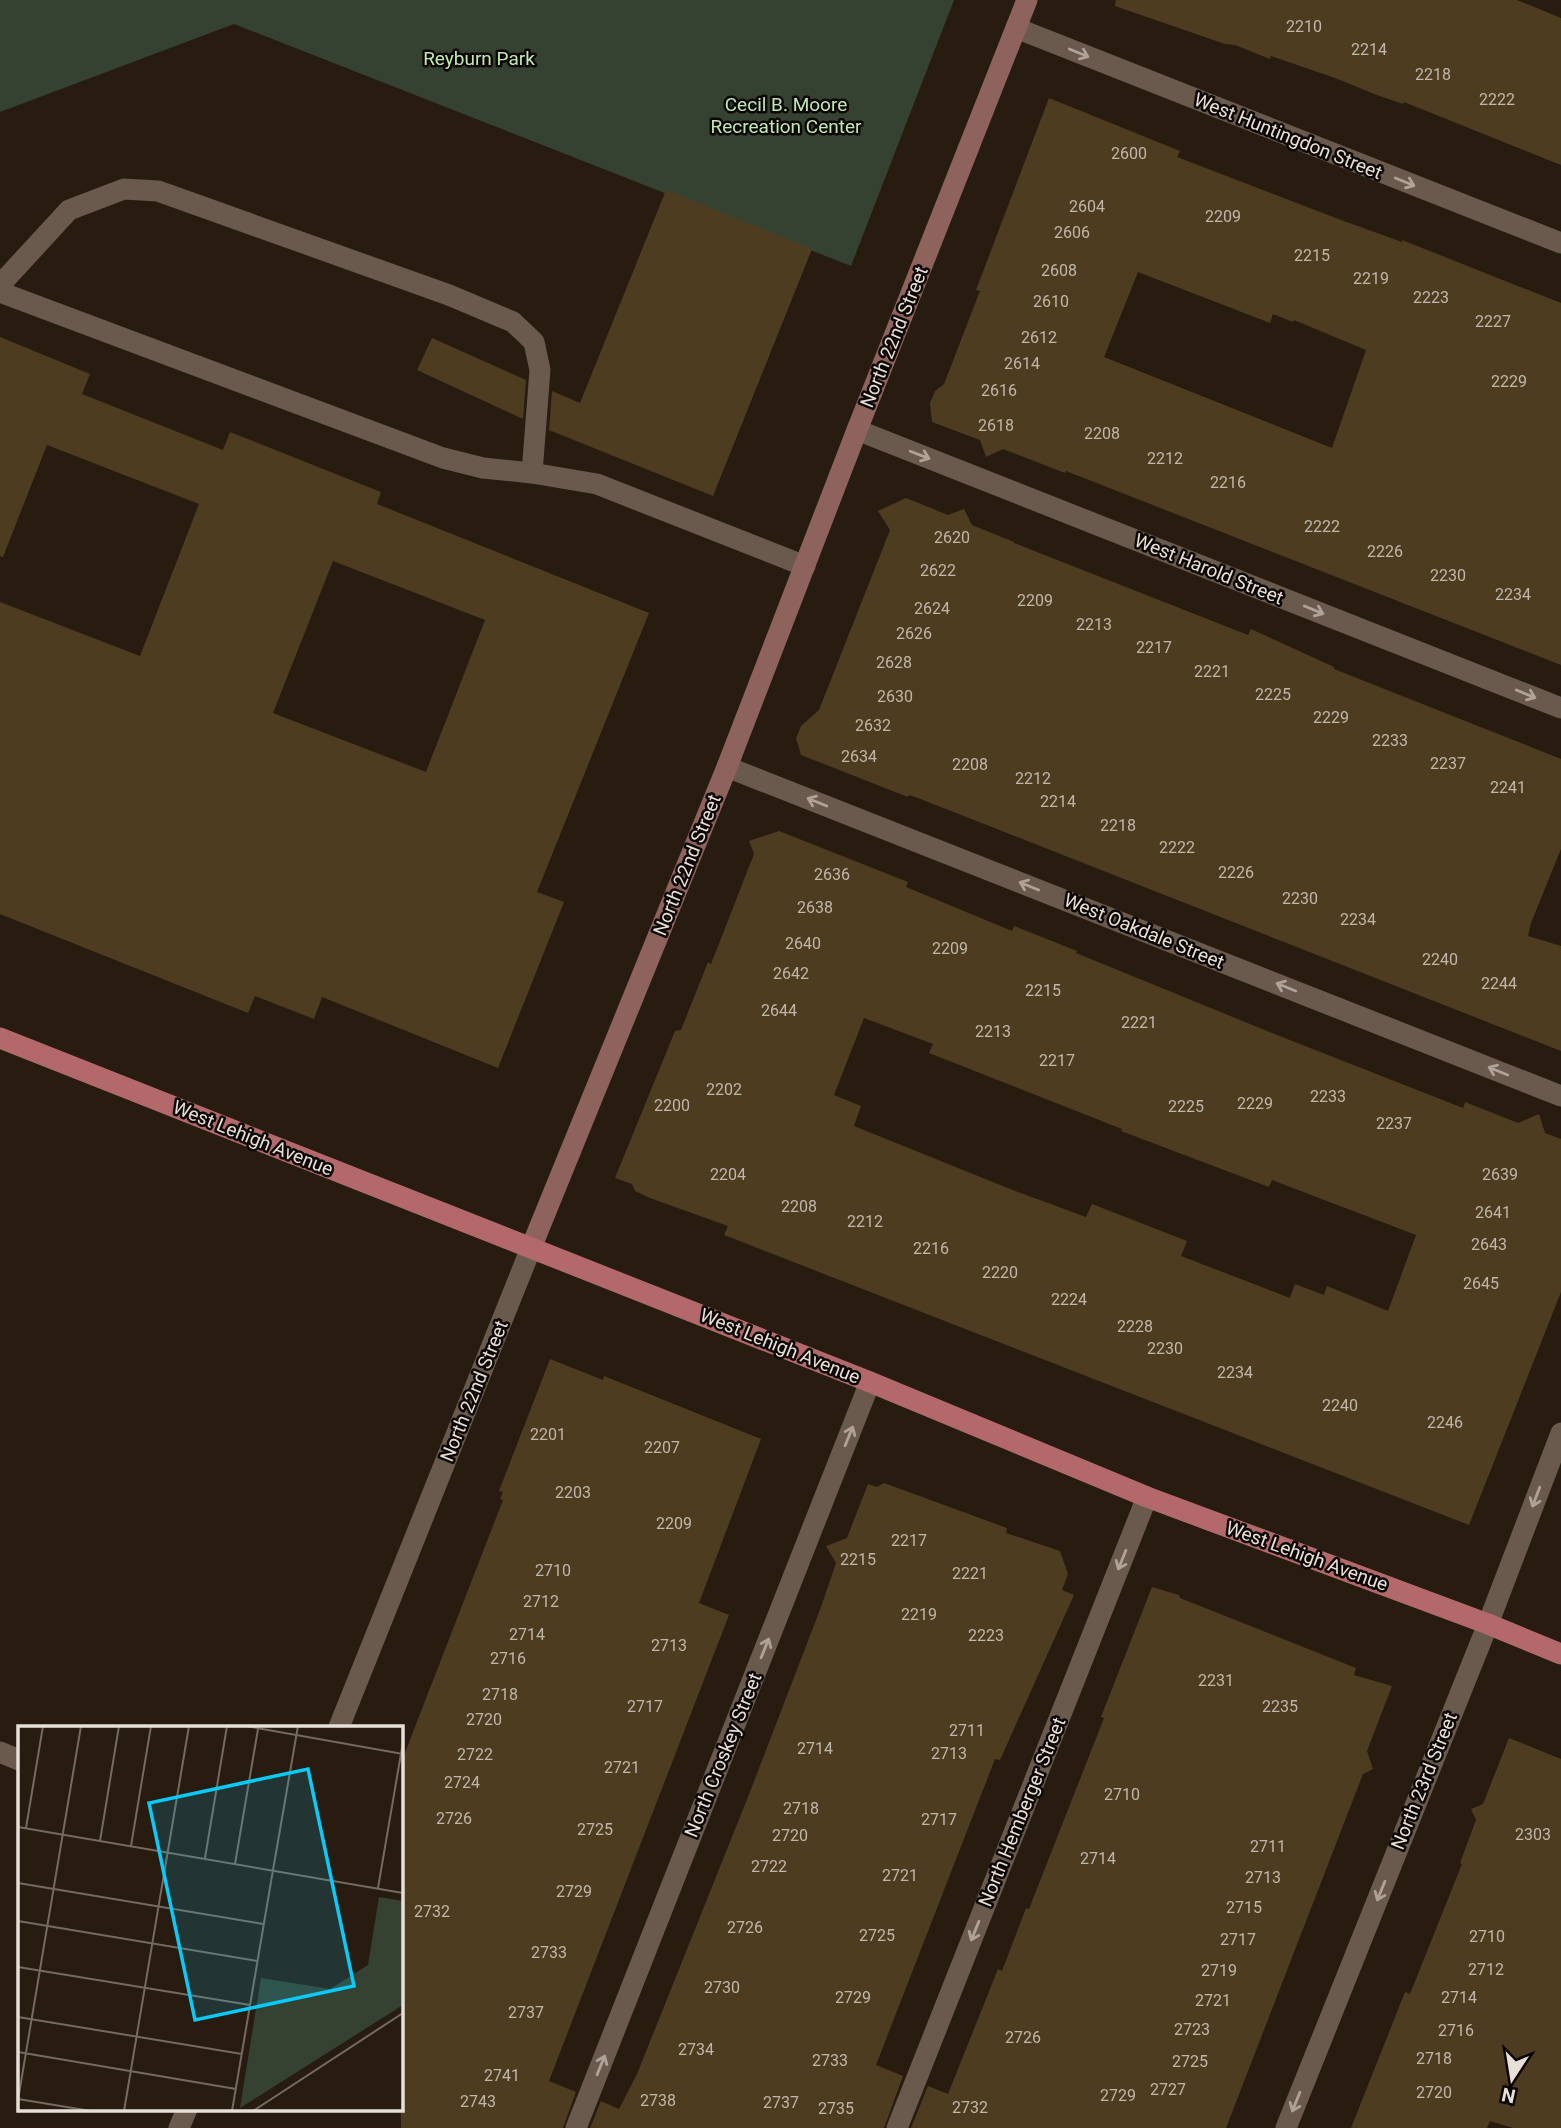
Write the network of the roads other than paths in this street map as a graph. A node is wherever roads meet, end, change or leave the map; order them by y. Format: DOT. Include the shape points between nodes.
graph roads {
  1 [pos="1027,0"];
  2 [pos="1016,28"];
  3 [pos="1561,243"];
  4 [pos="0,285"];
  5 [pos="0,292"];
  6 [pos="857,430"];
  7 [pos="532,472"];
  8 [pos="805,566"];
  9 [pos="1561,708"];
  10 [pos="727,767"];
  11 [pos="0,1038"];
  12 [pos="1561,1096"];
  13 [pos="531,1248"];
  14 [pos="870,1382"];
  15 [pos="1561,1433"];
  16 [pos="1147,1497"];
  17 [pos="1488,1624"];
  18 [pos="1561,1654"];
  19 [pos="340,1726"];
  20 [pos="0,1752"];
  21 [pos="18,1760"];
  22 [pos="187,2110"];
  23 [pos="180,2128"];
  24 [pos="576,2128"];
  25 [pos="897,2128"];
  26 [pos="1286,2128"];
  1 -- 2 [label="main road, North 22nd Street"];
  2 -- 3 [label="street, West Huntingdon Street, one-way"];
  2 -- 6 [label="main road, North 22nd Street"];
  4 -- 7 [label="street" via="69,210 124,189 158,191 513,322 534,342 540,370"];
  5 -- 7 [label="street" via="443,458 483,468"];
  6 -- 8 [label="main road, North 22nd Street"];
  6 -- 9 [label="street, West Harold Street, one-way"];
  7 -- 8 [label="street" via="597,484"];
  8 -- 10 [label="main road, North 22nd Street"];
  12 -- 10 [label="street, West Oakdale Street, one-way"];
  10 -- 13 [label="main road, North 22nd Street"];
  11 -- 13 [label="main road, West Lehigh Avenue"];
  13 -- 14 [label="main road, West Lehigh Avenue"];
  13 -- 19 [label="street, North 22nd Street"];
  14 -- 16 [label="main road, West Lehigh Avenue"];
  24 -- 14 [label="street, North Croskey Street, one-way"];
  15 -- 17 [label="street, North 23rd Street, one-way"];
  16 -- 17 [label="main road, West Lehigh Avenue"];
  16 -- 25 [label="street, North Hemberger Street, one-way"];
  17 -- 18 [label="main road, West Lehigh Avenue"];
  17 -- 26 [label="street, North 23rd Street, one-way"];
  20 -- 21 [label="street"];
  22 -- 23 [label="street"];
}
